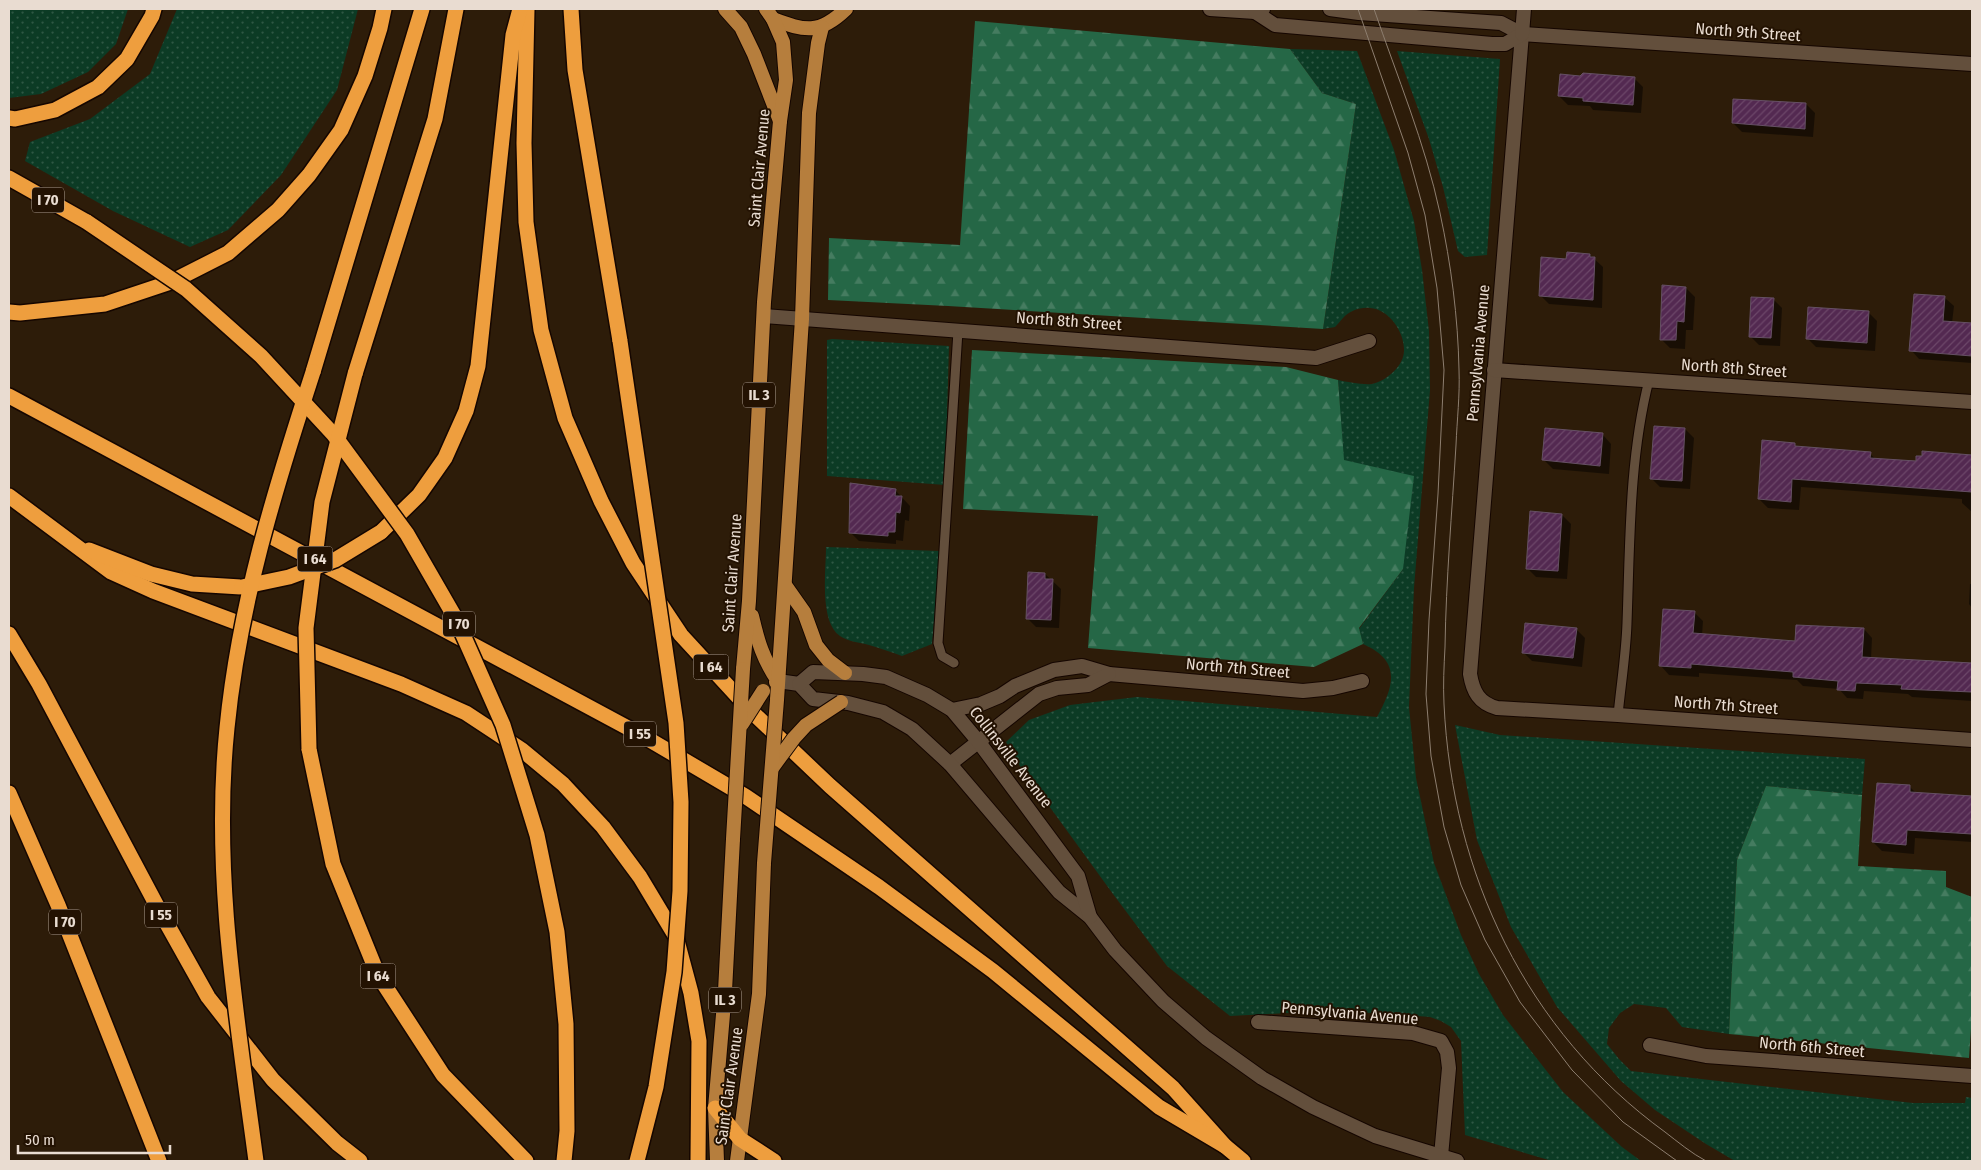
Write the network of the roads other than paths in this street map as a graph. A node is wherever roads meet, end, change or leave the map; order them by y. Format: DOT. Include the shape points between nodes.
graph roads {
  1 [pos="154,9"];
  2 [pos="384,9"];
  3 [pos="422,9"];
  4 [pos="456,9"];
  5 [pos="520,9"];
  6 [pos="527,9"];
  7 [pos="571,9"];
  8 [pos="725,9"];
  9 [pos="846,9"];
  10 [pos="1210,9"];
  11 [pos="1330,9"];
  12 [pos="1524,9"];
  13 [pos="1259,10"];
  14 [pos="769,14"];
  15 [pos="822,27"];
  16 [pos="1522,34"];
  17 [pos="1972,64"];
  18 [pos="9,118"];
  19 [pos="780,122"];
  20 [pos="9,178"];
  21 [pos="9,312"];
  22 [pos="764,316"];
  23 [pos="802,319"];
  24 [pos="958,331"];
  25 [pos="1370,341"];
  26 [pos="1494,370"];
  27 [pos="1649,380"];
  28 [pos="9,396"];
  29 [pos="1972,402"];
  30 [pos="9,496"];
  31 [pos="74,545"];
  32 [pos="785,584"];
  33 [pos="749,601"];
  34 [pos="9,634"];
  35 [pos="954,663"];
  36 [pos="845,673"];
  37 [pos="1109,674"];
  38 [pos="778,681"];
  39 [pos="1362,681"];
  40 [pos="799,684"];
  41 [pos="1479,699"];
  42 [pos="841,702"];
  43 [pos="952,710"];
  44 [pos="1618,715"];
  45 [pos="741,726"];
  46 [pos="1972,740"];
  47 [pos="978,741"];
  48 [pos="950,764"];
  49 [pos="772,769"];
  50 [pos="9,794"];
  51 [pos="1090,917"];
  52 [pos="1258,1022"];
  53 [pos="1650,1045"];
  54 [pos="1972,1076"];
  55 [pos="716,1108"];
  56 [pos="740,1139"];
  57 [pos="1225,1146"];
  58 [pos="1441,1156"];
  59 [pos="159,1161"];
  60 [pos="256,1161"];
  61 [pos="360,1161"];
  62 [pos="526,1161"];
  63 [pos="564,1161"];
  64 [pos="637,1161"];
  65 [pos="698,1161"];
  66 [pos="717,1161"];
  67 [pos="737,1161"];
  68 [pos="774,1161"];
  69 [pos="1243,1161"];
  70 [pos="1457,1161"];
  1 -- 18 [label="highway" via="126,59 98,87 55,110"];
  2 -- 21 [label="highway" via="365,76 341,130 309,175 278,210 228,253 171,282 105,304"];
  3 -- 60 [label="highway, bridge" via="274,493 244,610 227,728 222,812 224,901"];
  4 -- 62 [label="highway, I 64, bridge" via="435,119 354,374 322,502 306,628 309,749 333,864 378,974 443,1075"];
  5 -- 31 [label="highway, bridge" via="513,35 478,366 466,411 445,458 419,495 381,532 335,560 289,577 241,587 192,584 151,574"];
  6 -- 57 [label="highway, I 64" via="526,222 541,330 565,418 601,501 633,563 681,634 752,711 830,786 1173,1088"];
  7 -- 64 [label="highway, bridge" via="575,70 620,341 676,723 681,802 680,891 674,972 656,1087"];
  8 -- 19 [label="main road" via="742,27"];
  9 -- 15 [label="main road"];
  10 -- 13 [label="street, North 9th Street"];
  11 -- 16 [label="street, North 9th Street" via="1501,23"];
  12 -- 16 [label="street, Pennsylvania Avenue"];
  13 -- 16 [label="street, North 9th Street" via="1275,25 1450,41 1505,44"];
  14 -- 15 [label="main road" via="799,29"];
  14 -- 19 [label="main road, Saint Clair Avenue / IL 3" via="783,42 786,80"];
  15 -- 23 [label="main road, Saint Clair Avenue" via="809,113"];
  16 -- 17 [label="street, North 9th Street"];
  16 -- 26 [label="street, Pennsylvania Avenue"];
  19 -- 22 [label="main road, Saint Clair Avenue / IL 3"];
  20 -- 63 [label="highway, I 70, bridge" via="87,222 186,289 261,356 334,435 402,526 456,619 503,725 537,835 557,932 566,1024 567,1131"];
  22 -- 23 [label="street, North 8th Street"];
  22 -- 33 [label="main road, Saint Clair Avenue / IL 3"];
  23 -- 24 [label="street, North 8th Street"];
  23 -- 32 [label="main road, Saint Clair Avenue"];
  24 -- 25 [label="street, North 8th Street" via="1316,358"];
  24 -- 35 [label="lane" via="938,644 942,656"];
  26 -- 27 [label="street, North 8th Street"];
  26 -- 41 [label="street, Pennsylvania Avenue" via="1470,674 1472,688"];
  27 -- 29 [label="street, North 8th Street"];
  27 -- 44 [label="lane" via="1638,438 1628,539 1627,625"];
  28 -- 57 [label="highway, I 55" via="643,736 745,796 879,887 978,960 1159,1107"];
  30 -- 31 [label="highway"];
  31 -- 65 [label="highway" via="110,572 153,591 401,684 466,713 522,750 563,784 603,827 640,877 676,937 692,994 699,1041"];
  32 -- 36 [label="main road" via="804,612 816,645"];
  32 -- 38 [label="main road, Saint Clair Avenue"];
  33 -- 38 [label="main road" via="757,641"];
  33 -- 45 [label="main road, Saint Clair Avenue / IL 3, bridge"];
  34 -- 61 [label="highway, I 55" via="208,998 273,1080"];
  36 -- 40 [label="street, Collinsville Avenue" via="813,672"];
  36 -- 43 [label="street, Collinsville Avenue" via="886,677 928,694"];
  37 -- 39 [label="street, North 7th Street" via="1303,691"];
  37 -- 43 [label="street, North 7th Street" via="1082,666 1054,670 981,704"];
  37 -- 47 [label="street" via="1088,685 1057,688 1039,694"];
  38 -- 40 [label="street"];
  38 -- 45 [label="main road, bridge" via="763,692"];
  38 -- 49 [label="main road, Saint Clair Avenue, bridge"];
  40 -- 42 [label="street, Collinsville Avenue" via="813,699"];
  41 -- 44 [label="street, North 7th Street" via="1497,708"];
  42 -- 48 [label="street, Collinsville Avenue" via="883,712 912,729"];
  42 -- 49 [label="main road, bridge" via="806,725"];
  43 -- 47 [label="street, Collinsville Avenue"];
  44 -- 46 [label="street, North 7th Street"];
  45 -- 55 [label="main road, Saint Clair Avenue / IL 3, bridge"];
  47 -- 48 [label="street"];
  47 -- 51 [label="street, Collinsville Avenue" via="1078,876"];
  48 -- 51 [label="street, Collinsville Avenue" via="1059,892"];
  49 -- 56 [label="main road, Saint Clair Avenue, bridge" via="764,863 759,994"];
  50 -- 59 [label="highway, I 70" via="58,904"];
  51 -- 58 [label="street, Collinsville Avenue" via="1115,950 1163,1001 1206,1038 1262,1078 1313,1107 1375,1136"];
  52 -- 58 [label="street, Pennsylvania Avenue" via="1413,1034 1441,1041 1447,1052 1449,1068"];
  53 -- 54 [label="street, North 6th Street" via="1706,1056"];
  55 -- 56 [label="highway"];
  55 -- 66 [label="main road, Saint Clair Avenue / IL 3"];
  56 -- 67 [label="main road, Saint Clair Avenue"];
  56 -- 68 [label="highway"];
  57 -- 69 [label="highway, I 55"];
  58 -- 70 [label="street, Collinsville Avenue"];
}
